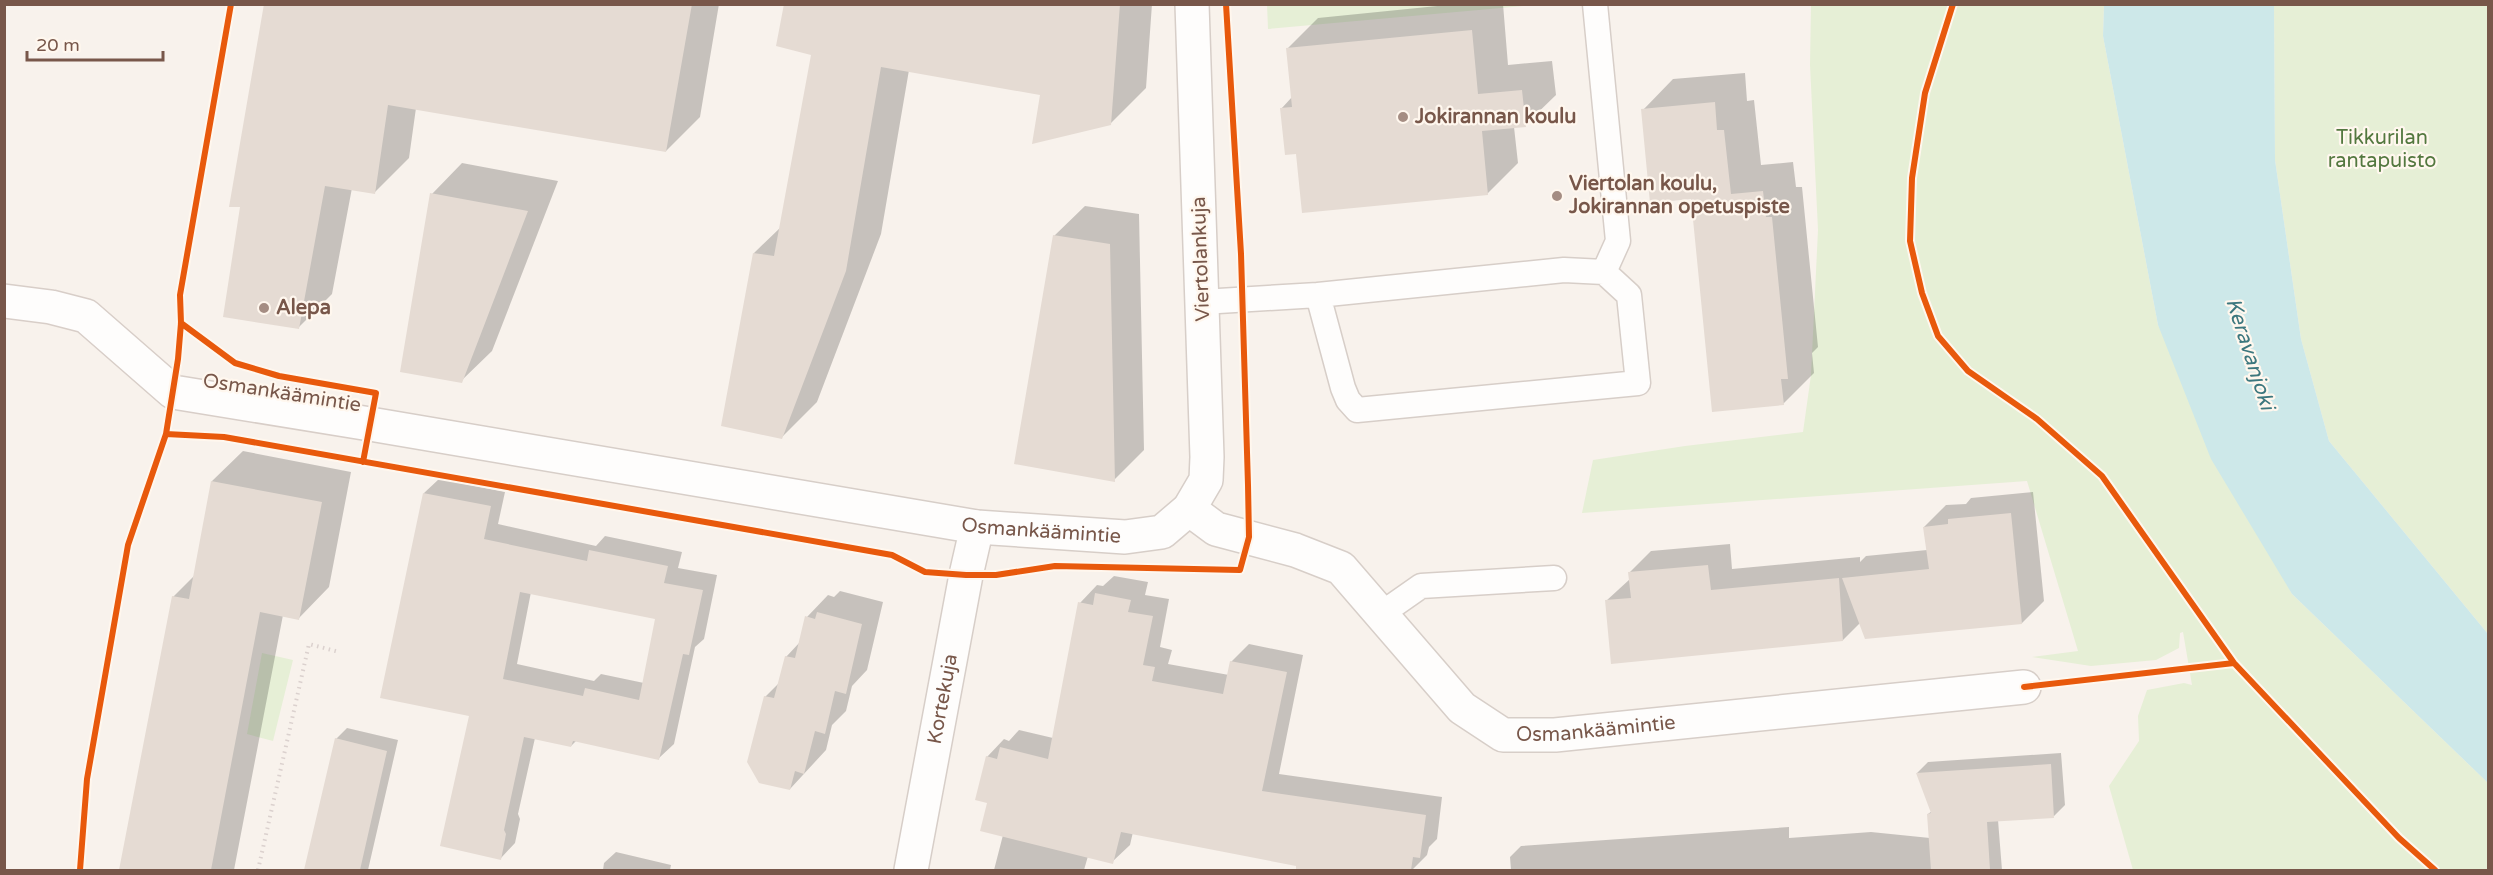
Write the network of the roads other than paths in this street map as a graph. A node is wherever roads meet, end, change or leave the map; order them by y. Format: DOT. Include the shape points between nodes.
graph roads {
  1 [pos="1192,4"];
  2 [pos="1595,4"];
  3 [pos="1604,272"];
  4 [pos="1318,295"];
  5 [pos="4,301"];
  6 [pos="1202,302"];
  7 [pos="1189,509"];
  8 [pos="977,527"];
  9 [pos="1554,578"];
  10 [pos="1381,614"];
  11 [pos="2024,687"];
  12 [pos="911,870"];
  1 -- 6 [label="street, Viertolankuja"];
  2 -- 3 [label="lane" via="1618,241"];
  3 -- 4 [label="lane" via="1564,270"];
  3 -- 4 [label="lane" via="1629,295 1638,383 1357,410 1343,388"];
  4 -- 6 [label="lane"];
  5 -- 8 [label="street, Osmankäämintie" via="86,316 172,392"];
  6 -- 7 [label="street, Viertolankuja" via="1206,480"];
  7 -- 8 [label="street, Osmankäämintie" via="1162,532 1125,537"];
  7 -- 10 [label="street, Osmankäämintie" via="1216,529 1295,550 1341,568"];
  8 -- 12 [label="street, Kortekuja"];
  9 -- 10 [label="lane" via="1421,586"];
  10 -- 11 [label="street, Osmankäämintie" via="1462,708 1503,735 1555,735"];
}
